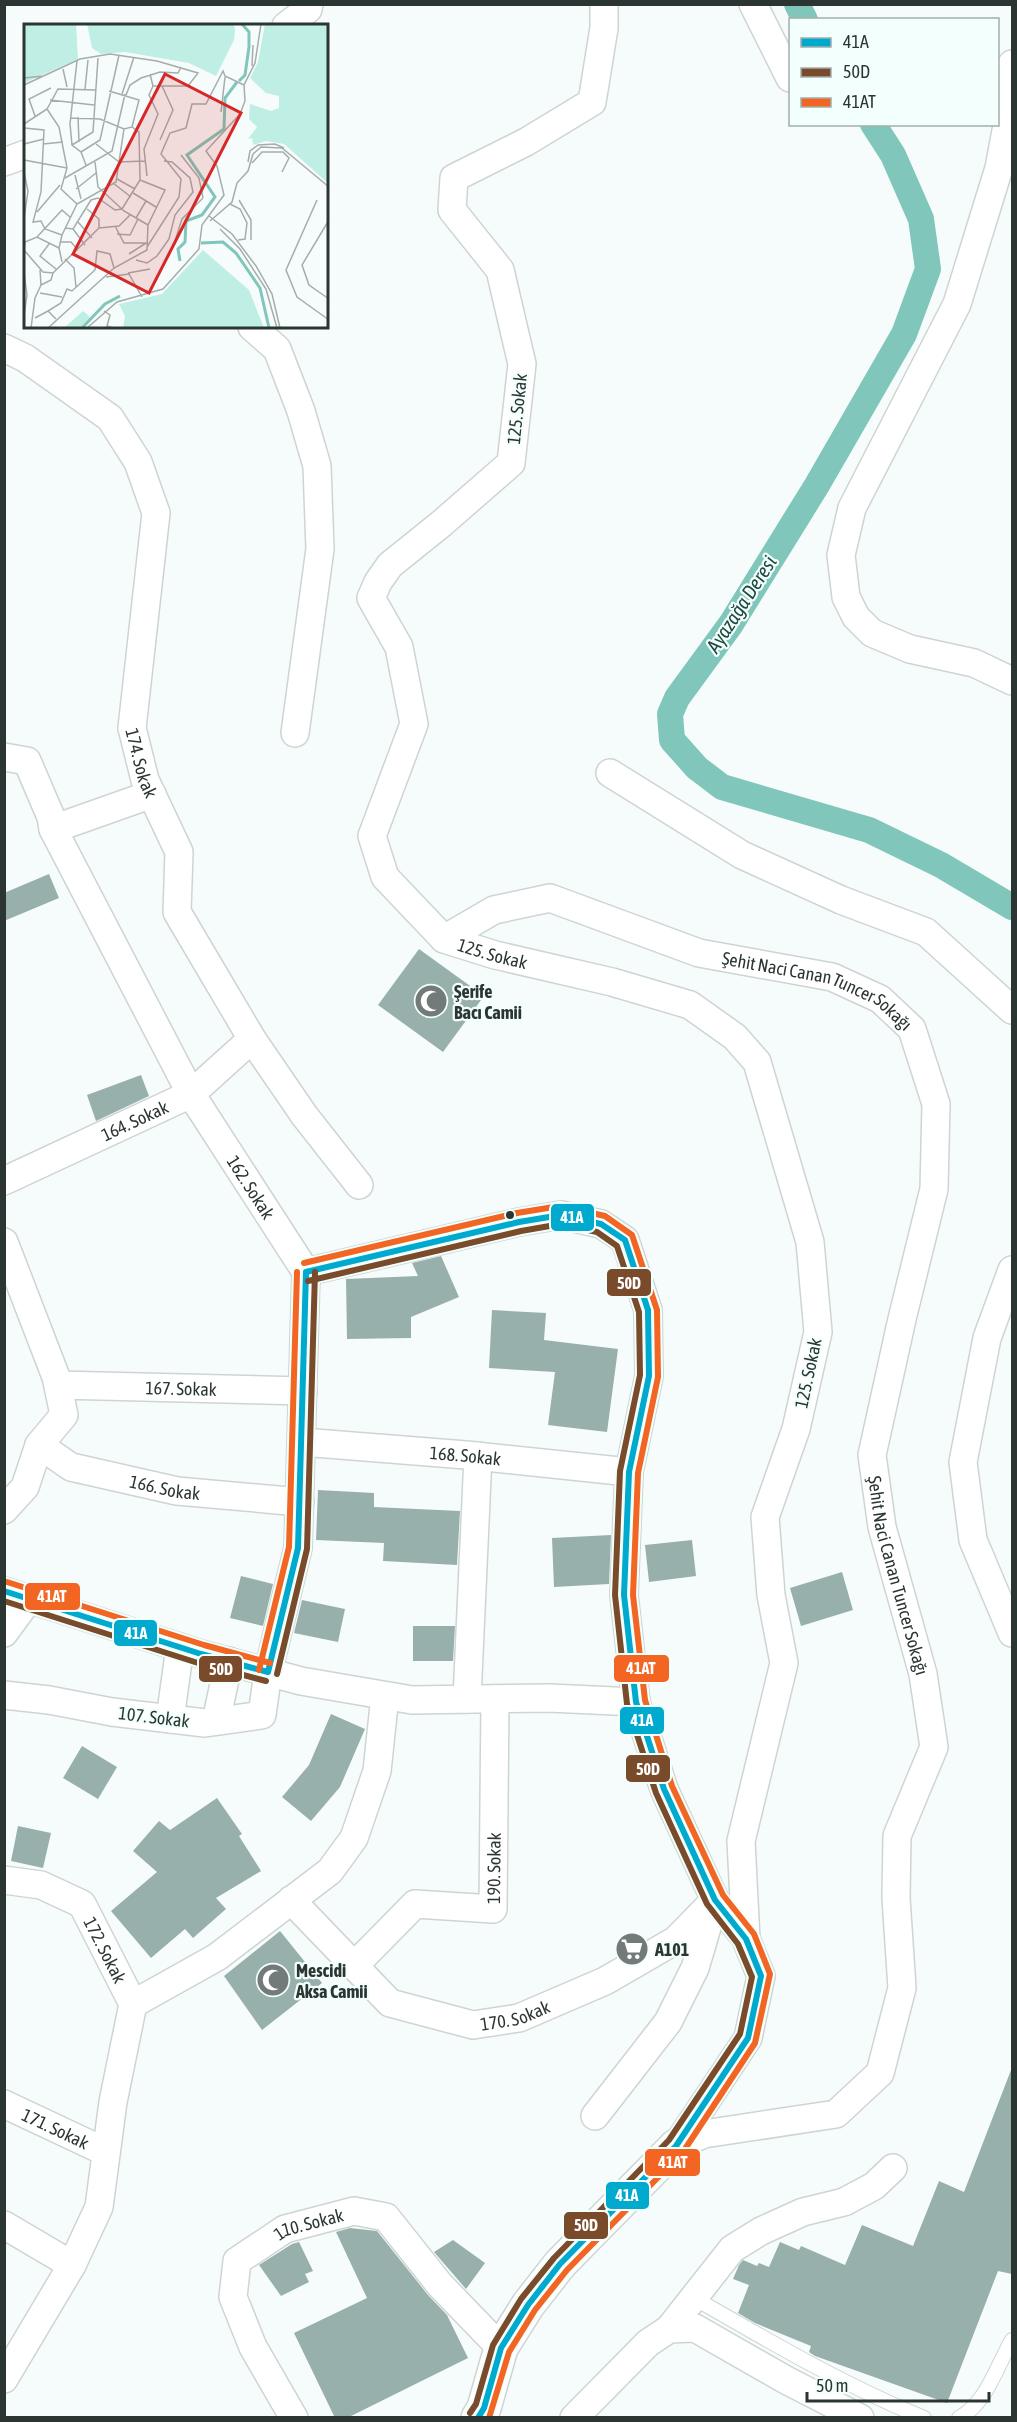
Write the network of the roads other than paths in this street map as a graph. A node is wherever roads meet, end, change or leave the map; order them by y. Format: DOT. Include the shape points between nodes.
graph roads {
  1 [pos="309,4"];
  2 [pos="604,4"];
  3 [pos="753,4"];
  4 [pos="289,24"];
  5 [pos="1012,64"];
  6 [pos="789,76"];
  7 [pos="24,155"];
  8 [pos="4,162"];
  9 [pos="253,328"];
  10 [pos="4,348"];
  11 [pos="1012,681"];
  12 [pos="295,732"];
  13 [pos="4,758"];
  14 [pos="609,773"];
  15 [pos="152,794"];
  16 [pos="53,829"];
  17 [pos="444,939"];
  18 [pos="1012,1010"];
  19 [pos="252,1039"];
  20 [pos="191,1094"];
  21 [pos="4,1181"];
  22 [pos="359,1185"];
  23 [pos="4,1242"];
  24 [pos="1012,1270"];
  25 [pos="306,1272"];
  26 [pos="58,1386"];
  27 [pos="303,1391"];
  28 [pos="302,1442"];
  29 [pos="39,1445"];
  30 [pos="478,1456"];
  31 [pos="629,1472"];
  32 [pos="300,1502"];
  33 [pos="4,1510"];
  34 [pos="17,1595"];
  35 [pos="4,1633"];
  36 [pos="1012,1634"];
  37 [pos="180,1647"];
  38 [pos="229,1661"];
  39 [pos="268,1672"];
  40 [pos="4,1695"];
  41 [pos="386,1696"];
  42 [pos="467,1699"];
  43 [pos="495,1699"];
  44 [pos="636,1702"];
  45 [pos="170,1719"];
  46 [pos="216,1721"];
  47 [pos="4,1880"];
  48 [pos="291,1900"];
  49 [pos="715,1900"];
  50 [pos="746,1939"];
  51 [pos="354,1966"];
  52 [pos="133,2004"];
  53 [pos="4,2104"];
  54 [pos="595,2116"];
  55 [pos="676,2146"];
  56 [pos="106,2152"];
  57 [pos="893,2168"];
  58 [pos="4,2225"];
  59 [pos="72,2265"];
  60 [pos="694,2298"];
  61 [pos="669,2329"];
  62 [pos="1012,2340"];
  63 [pos="13,2347"];
  64 [pos="501,2348"];
  65 [pos="4,2379"];
  66 [pos="483,2414"];
  67 [pos="294,2418"];
  68 [pos="574,2418"];
  69 [pos="860,2418"];
  70 [pos="924,2418"];
  71 [pos="959,2418"];
  1 -- 4 [label="street"];
  2 -- 17 [label="street, 125. Sokak" via="592,102 526,142 454,178 452,210 500,270 522,364 511,463 390,565 372,598 399,647 414,724 372,836 385,877"];
  3 -- 6 [label="street"];
  5 -- 11 [label="street" via="999,168 957,304 852,508 841,555 846,597 856,617 872,633 910,649 974,663"];
  7 -- 8 [label="street"];
  9 -- 12 [label="street" via="277,349 317,466 320,549"];
  10 -- 15 [label="street, 174. Sokak" via="26,358 110,418 138,462 156,513 132,728"];
  13 -- 16 [label="street, 162. Sokak" via="27,761"];
  14 -- 18 [label="street" via="742,855 840,900 926,932"];
  15 -- 16 [label="street"];
  15 -- 19 [label="street, 174. Sokak" via="179,852 177,912"];
  16 -- 20 [label="street, 162. Sokak"];
  17 -- 50 [label="street, 125. Sokak" via="690,1005 735,1037 757,1062 791,1172 810,1242 818,1332 796,1430 765,1517 771,1595 784,1663 741,1841"];
  17 -- 55 [label="street, Şehit Naci Canan Tuncer Sokağı" via="494,910 550,898 699,953 832,978 880,999 912,1029 936,1104 934,1189 872,1455 882,1527 923,1674 934,1747 897,1836 896,1898 902,1988 880,2073 836,2114 704,2134"];
  19 -- 20 [label="street, 164. Sokak"];
  19 -- 22 [label="street, 174. Sokak"];
  20 -- 21 [label="street, 164. Sokak"];
  20 -- 25 [label="street, 162. Sokak"];
  23 -- 26 [label="street"];
  24 -- 36 [label="street" via="987,1338 963,1462 973,1540"];
  25 -- 27 [label="street"];
  25 -- 31 [label="street" via="561,1215 601,1224 625,1240 648,1310 649,1376"];
  26 -- 27 [label="street, 167. Sokak"];
  26 -- 29 [label="street" via="64,1415"];
  27 -- 28 [label="street"];
  28 -- 30 [label="street, 168. Sokak"];
  28 -- 32 [label="street"];
  29 -- 32 [label="street, 166. Sokak" via="70,1467 177,1491"];
  29 -- 33 [label="street" via="25,1487"];
  30 -- 31 [label="street, 168. Sokak"];
  30 -- 42 [label="street"];
  31 -- 44 [label="street" via="624,1595"];
  32 -- 39 [label="street" via="297,1548"];
  34 -- 35 [label="street"];
  34 -- 37 [label="street"];
  37 -- 38 [label="street"];
  37 -- 45 [label="street"];
  38 -- 39 [label="street"];
  38 -- 46 [label="street"];
  39 -- 41 [label="street"];
  39 -- 46 [label="street, 107. Sokak" via="262,1715"];
  40 -- 45 [label="street, 107. Sokak"];
  41 -- 42 [label="street" via="412,1700"];
  41 -- 48 [label="street" via="377,1772 354,1838 330,1871"];
  42 -- 43 [label="street"];
  43 -- 44 [label="street"];
  43 -- 51 [label="street, 190. Sokak" via="493,1909 415,1905"];
  44 -- 49 [label="street" via="664,1789"];
  45 -- 46 [label="street, 107. Sokak"];
  47 -- 52 [label="street, 172. Sokak" via="41,1885 82,1904"];
  48 -- 51 [label="street, 170. Sokak"];
  48 -- 52 [label="street" via="217,1958"];
  49 -- 50 [label="street"];
  49 -- 51 [label="street, 170. Sokak" via="676,1940 605,1982 519,2018 473,2025 390,2003"];
  49 -- 54 [label="street" via="695,1968 668,2022"];
  50 -- 55 [label="street" via="760,1976 748,2038"];
  52 -- 56 [label="street"];
  53 -- 56 [label="street, 171. Sokak"];
  55 -- 64 [label="street, Şehit Naci Canan Tuncer Sokağı" via="560,2264"];
  56 -- 59 [label="street" via="99,2206"];
  57 -- 60 [label="street" via="874,2186 844,2202 803,2212 732,2249"];
  58 -- 59 [label="street"];
  59 -- 63 [label="street"];
  60 -- 61 [label="street"];
  60 -- 70 [label="lane" via="812,2366"];
  61 -- 68 [label="street" via="648,2343"];
  61 -- 69 [label="street" via="695,2328"];
  62 -- 71 [label="lane" via="988,2387 969,2413"];
  63 -- 65 [label="street"];
  64 -- 66 [label="street, Şehit Naci Canan Tuncer Sokağı"];
  64 -- 67 [label="street, 110. Sokak" via="440,2285 386,2217 354,2211 285,2229 237,2261 233,2297 253,2347"];
}
